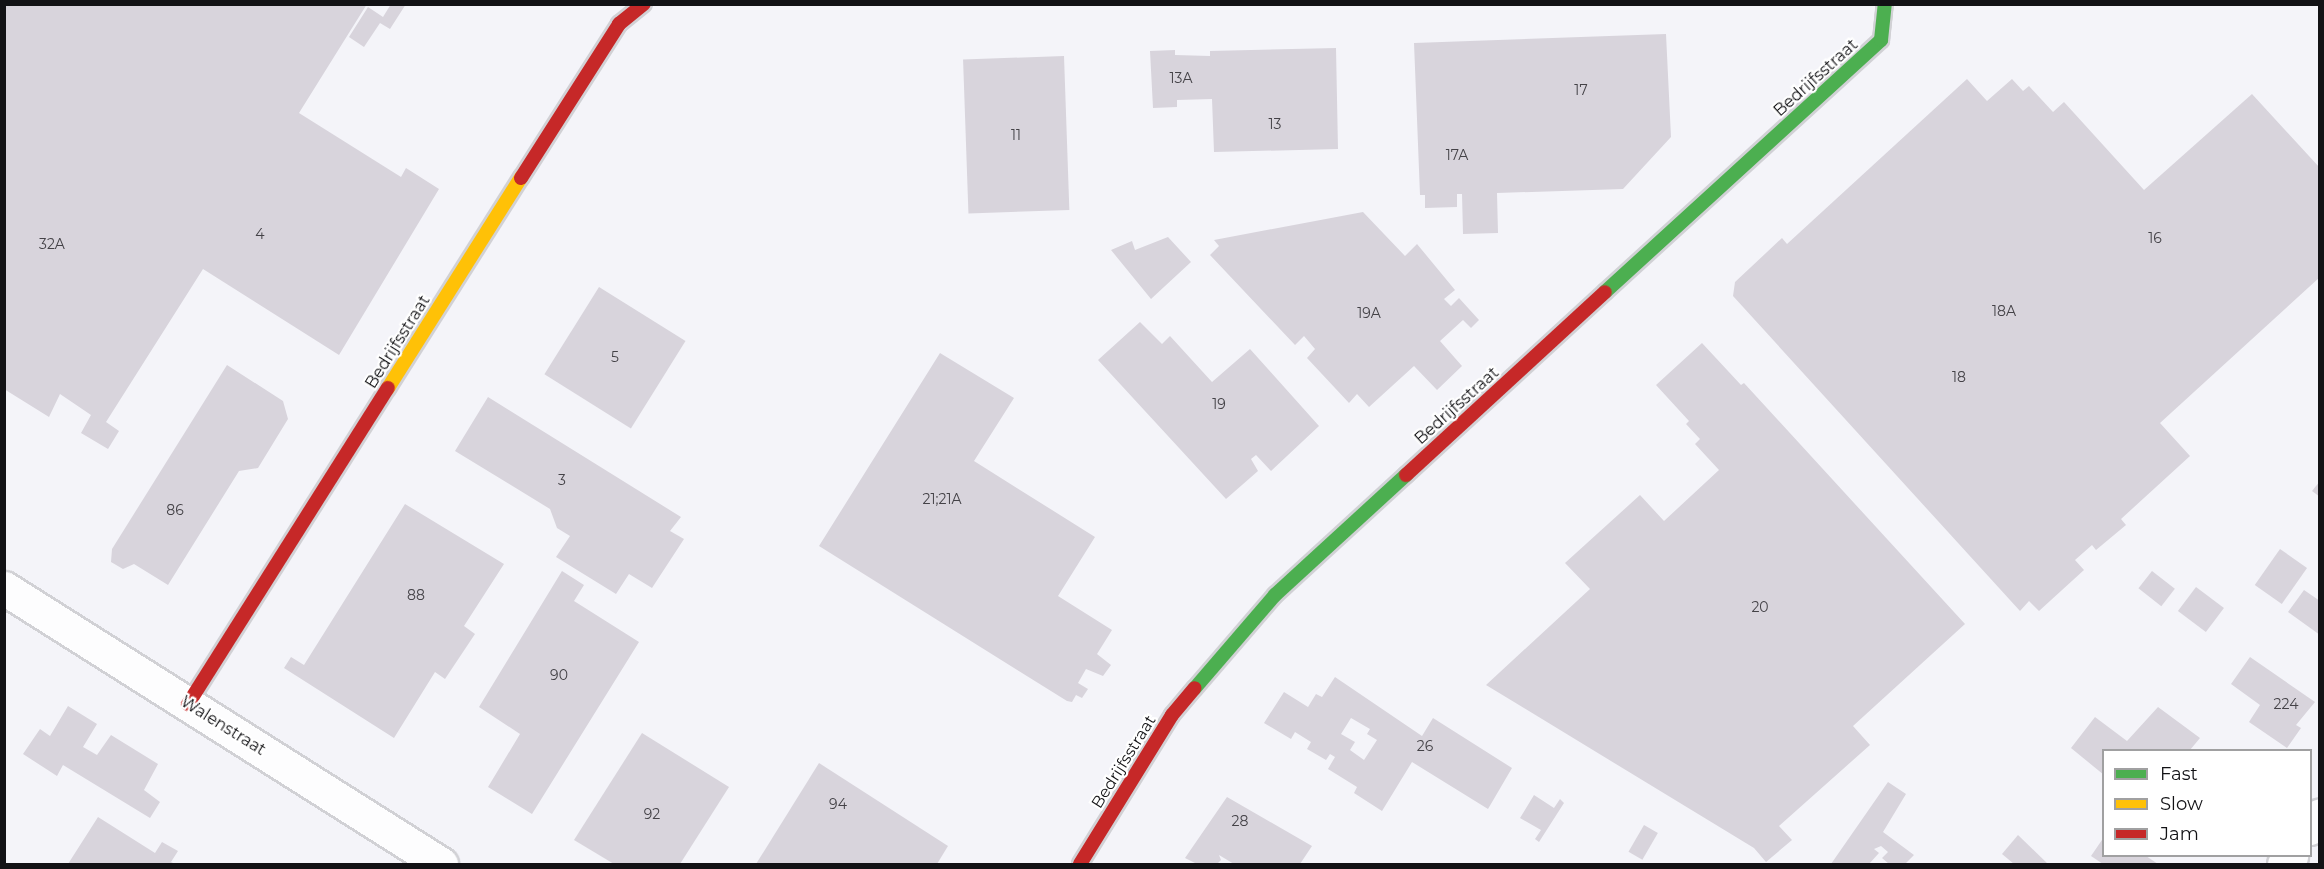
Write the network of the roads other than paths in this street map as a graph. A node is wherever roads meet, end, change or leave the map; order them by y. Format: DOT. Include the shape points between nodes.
graph roads {
  1 [pos="644,4"];
  2 [pos="1885,4"];
  3 [pos="4,588"];
  4 [pos="189,704"];
  5 [pos="430,862"];
  6 [pos="1080,864"];
  1 -- 4 [label="street, Bedrijfsstraat" via="619,24"];
  2 -- 6 [label="street, Bedrijfsstraat" via="1881,40 1275,595 1172,715"];
  3 -- 4 [label="street, Walenstraat"];
  4 -- 5 [label="street, Walenstraat"];
}
